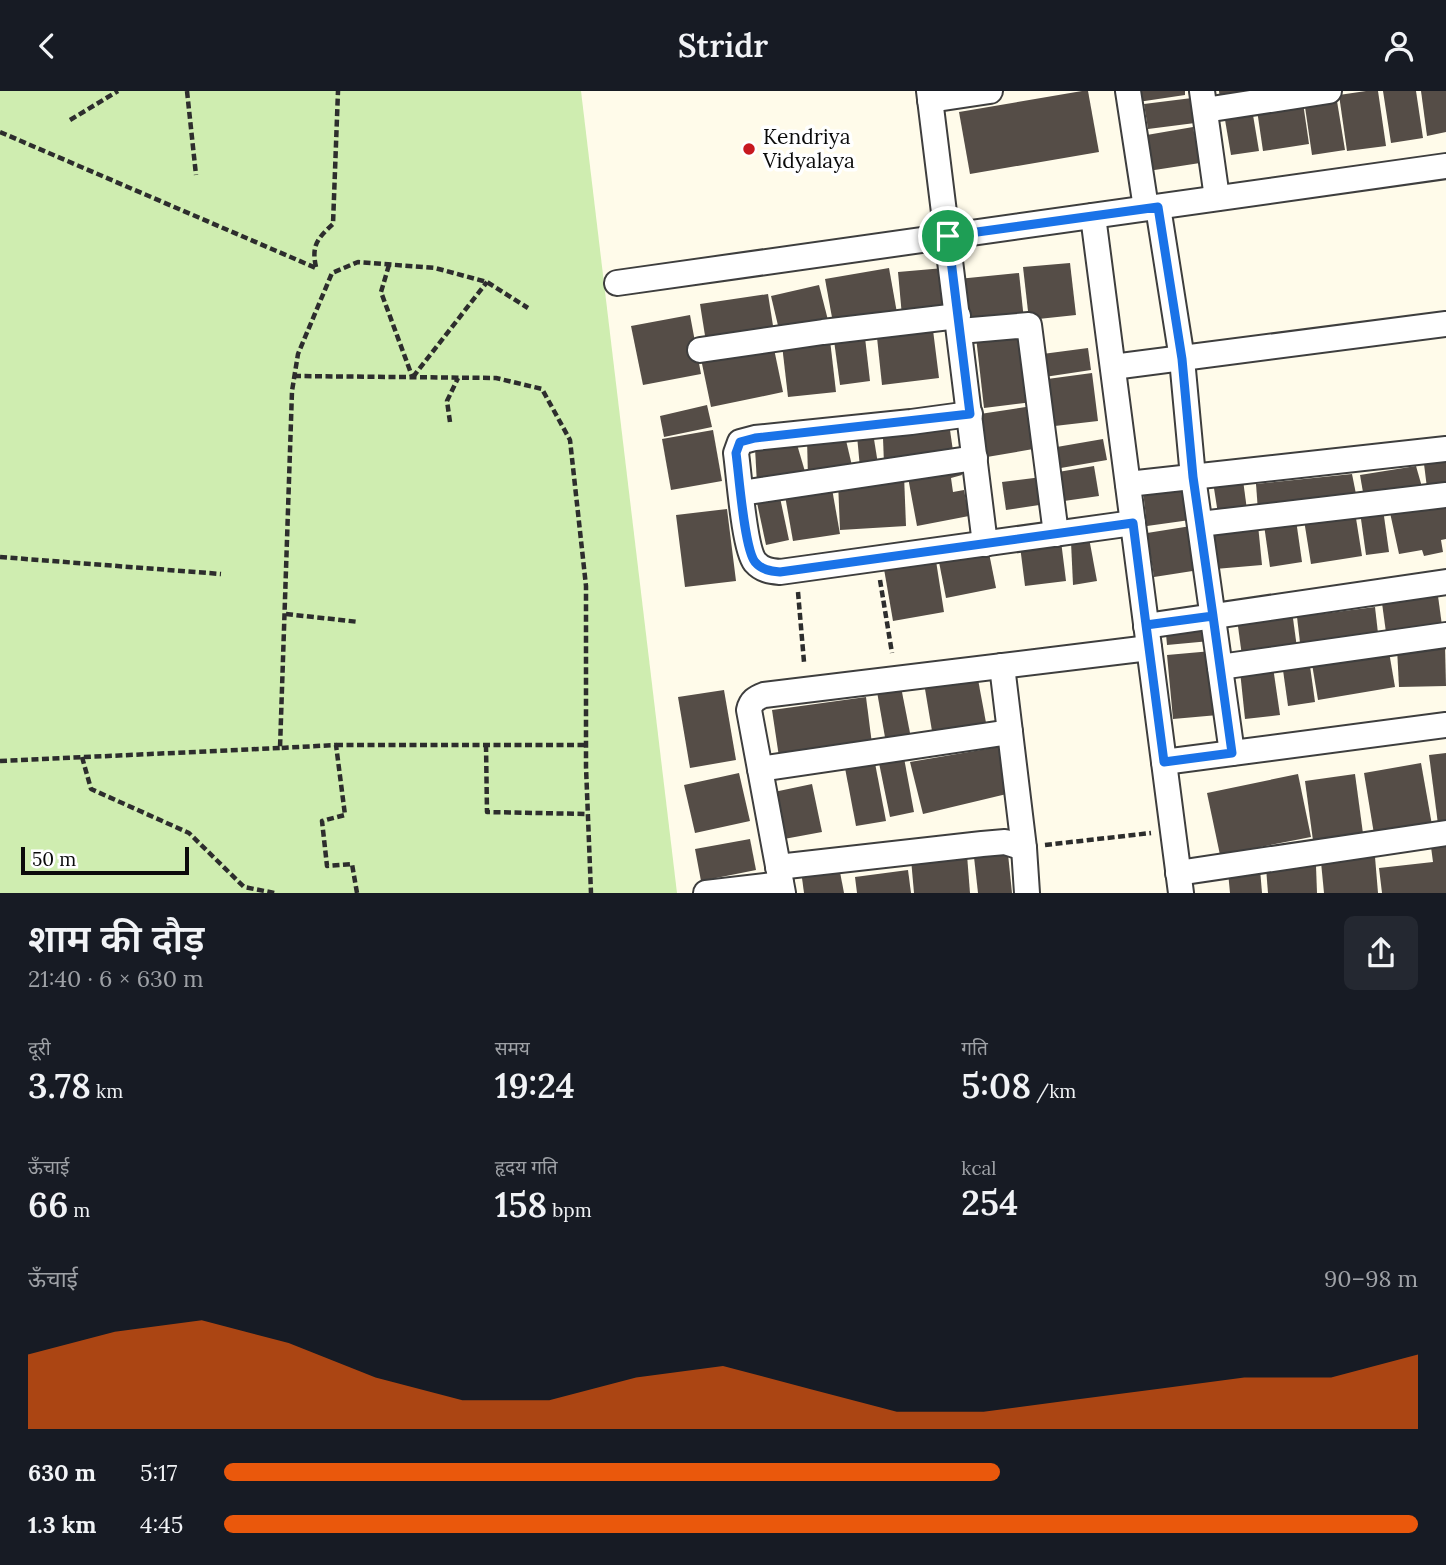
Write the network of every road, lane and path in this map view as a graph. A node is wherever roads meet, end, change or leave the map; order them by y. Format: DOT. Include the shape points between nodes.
graph roads {
  1 [pos="118,91"];
  2 [pos="187,91"];
  3 [pos="338,91"];
  4 [pos="990,91"];
  5 [pos="1128,91"];
  6 [pos="1329,91"];
  7 [pos="930,95"];
  8 [pos="1203,100"];
  9 [pos="70,120"];
  10 [pos="0,132"];
  11 [pos="1446,166"];
  12 [pos="196,175"];
  13 [pos="1217,198"];
  14 [pos="1152,207"];
  15 [pos="1093,216"];
  16 [pos="948,236"];
  17 [pos="389,265"];
  18 [pos="487,282"];
  19 [pos="617,283"];
  20 [pos="528,307"];
  21 [pos="959,323"];
  22 [pos="1446,324"];
  23 [pos="700,350"];
  24 [pos="1182,359"];
  25 [pos="1113,367"];
  26 [pos="294,376"];
  27 [pos="413,377"];
  28 [pos="458,378"];
  29 [pos="970,414"];
  30 [pos="450,422"];
  31 [pos="1446,449"];
  32 [pos="975,458"];
  33 [pos="1193,477"];
  34 [pos="1128,484"];
  35 [pos="741,493"];
  36 [pos="1446,495"];
  37 [pos="1133,523"];
  38 [pos="1200,524"];
  39 [pos="1056,534"];
  40 [pos="985,544"];
  41 [pos="0,557"];
  42 [pos="876,559"];
  43 [pos="797,570"];
  44 [pos="220,574"];
  45 [pos="1446,582"];
  46 [pos="286,614"];
  47 [pos="1213,616"];
  48 [pos="359,622"];
  49 [pos="1446,635"];
  50 [pos="1148,637"];
  51 [pos="892,653"];
  52 [pos="804,662"];
  53 [pos="1002,666"];
  54 [pos="1220,667"];
  55 [pos="1446,725"];
  56 [pos="1010,732"];
  57 [pos="337,745"];
  58 [pos="486,745"];
  59 [pos="586,745"];
  60 [pos="280,748"];
  61 [pos="1232,753"];
  62 [pos="82,757"];
  63 [pos="0,761"];
  64 [pos="1164,762"];
  65 [pos="760,769"];
  66 [pos="588,814"];
  67 [pos="1173,831"];
  68 [pos="1446,833"];
  69 [pos="1024,848"];
  70 [pos="780,881"];
  71 [pos="1179,883"];
  72 [pos="275,893"];
  73 [pos="357,893"];
  74 [pos="591,893"];
  75 [pos="706,893"];
  76 [pos="1027,893"];
  1 -- 9 [label="path"];
  2 -- 12 [label="path"];
  3 -- 10 [label="path" via="333,224 319,237 316,268"];
  4 -- 7 [label="street"];
  5 -- 14 [label="street"];
  6 -- 8 [label="street"];
  7 -- 16 [label="street"];
  8 -- 13 [label="street"];
  11 -- 13 [label="street"];
  13 -- 14 [label="street"];
  14 -- 15 [label="street"];
  14 -- 24 [label="street"];
  15 -- 16 [label="street"];
  15 -- 25 [label="street"];
  16 -- 19 [label="street"];
  16 -- 21 [label="street"];
  17 -- 18 [label="path" via="435,268"];
  17 -- 26 [label="path" via="358,262 332,273 298,354"];
  17 -- 27 [label="path" via="381,292"];
  18 -- 20 [label="path"];
  18 -- 27 [label="path"];
  21 -- 23 [label="street"];
  21 -- 29 [label="street"];
  21 -- 39 [label="street" via="1029,325"];
  22 -- 24 [label="street"];
  24 -- 25 [label="street"];
  24 -- 33 [label="street"];
  25 -- 34 [label="street"];
  26 -- 27 [label="path"];
  26 -- 46 [label="path"];
  27 -- 28 [label="path"];
  28 -- 30 [label="path" via="447,401"];
  28 -- 59 [label="path" via="496,378 542,389 570,440 586,586"];
  29 -- 32 [label="street"];
  29 -- 35 [label="street" via="745,440 736,453"];
  31 -- 33 [label="street"];
  32 -- 35 [label="street"];
  32 -- 40 [label="street"];
  33 -- 34 [label="street"];
  33 -- 38 [label="street"];
  34 -- 37 [label="street"];
  35 -- 43 [label="street" via="754,561 765,570"];
  36 -- 38 [label="street"];
  37 -- 39 [label="street"];
  37 -- 50 [label="street"];
  38 -- 47 [label="street"];
  39 -- 40 [label="street"];
  40 -- 42 [label="street"];
  41 -- 44 [label="path"];
  42 -- 43 [label="street"];
  42 -- 51 [label="path"];
  43 -- 52 [label="path"];
  45 -- 47 [label="street"];
  46 -- 48 [label="path"];
  46 -- 60 [label="path"];
  47 -- 50 [label="street"];
  47 -- 54 [label="street"];
  49 -- 54 [label="street"];
  50 -- 53 [label="street"];
  50 -- 64 [label="street"];
  53 -- 56 [label="street"];
  53 -- 65 [label="street" via="756,698 749,711"];
  54 -- 61 [label="street"];
  55 -- 61 [label="street"];
  56 -- 65 [label="street"];
  56 -- 69 [label="street"];
  57 -- 58 [label="path"];
  57 -- 60 [label="path"];
  57 -- 73 [label="path" via="345,814 323,821 327,866 352,864"];
  58 -- 59 [label="path"];
  58 -- 66 [label="path" via="487,812"];
  59 -- 66 [label="path"];
  60 -- 62 [label="path"];
  61 -- 64 [label="street"];
  62 -- 63 [label="path"];
  62 -- 72 [label="path" via="91,789 189,834 244,887"];
  64 -- 67 [label="street"];
  65 -- 70 [label="street"];
  66 -- 74 [label="path"];
  67 -- 69 [label="path"];
  67 -- 71 [label="street"];
  68 -- 71 [label="street"];
  69 -- 70 [label="street" via="1005,842 982,844"];
  69 -- 76 [label="street"];
  70 -- 75 [label="street"];
}
